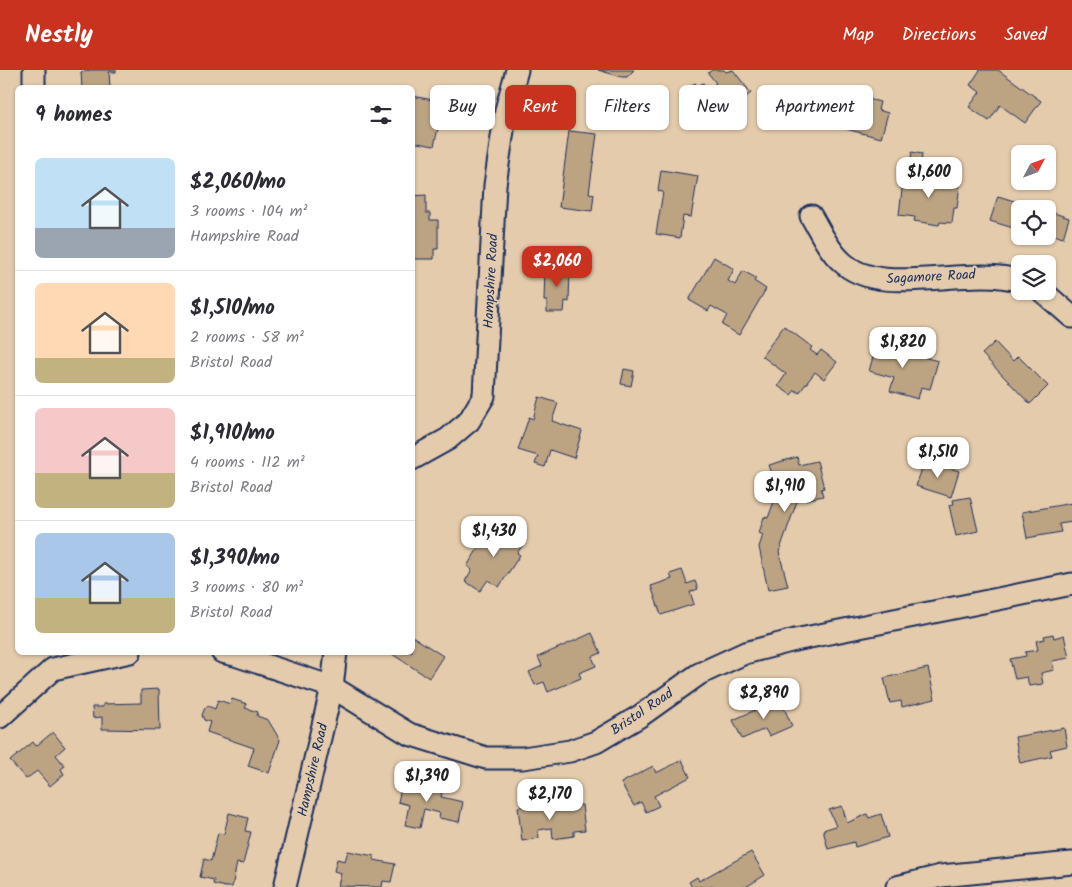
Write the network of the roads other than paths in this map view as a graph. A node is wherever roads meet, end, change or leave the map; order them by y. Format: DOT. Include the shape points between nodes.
graph roads {
  1 [pos="34,70"];
  2 [pos="517,70"];
  3 [pos="34,85"];
  4 [pos="811,216"];
  5 [pos="1011,278"];
  6 [pos="1052,300"];
  7 [pos="1072,317"];
  8 [pos="415,457"];
  9 [pos="1072,584"];
  10 [pos="104,655"];
  11 [pos="235,655"];
  12 [pos="336,655"];
  13 [pos="52,661"];
  14 [pos="332,687"];
  15 [pos="0,717"];
  16 [pos="1072,862"];
  17 [pos="286,887"];
  18 [pos="896,887"];
  1 -- 3 [label="street"];
  2 -- 8 [label="street, Hampshire Road" via="506,110 495,185 484,396 469,421 448,439"];
  4 -- 5 [label="street, Sagamore Road" via="840,260 852,271 867,277 897,280 984,274"];
  6 -- 7 [label="street"];
  9 -- 14 [label="street, Bristol Road" via="745,653 699,674 640,716 596,742 570,752 523,758 486,758 409,734"];
  10 -- 13 [label="street"];
  11 -- 14 [label="street, Bristol Road"];
  12 -- 14 [label="street, Hampshire Road"];
  13 -- 15 [label="street"];
  14 -- 17 [label="street, Hampshire Road"];
  16 -- 18 [label="street" via="941,876"];
}
